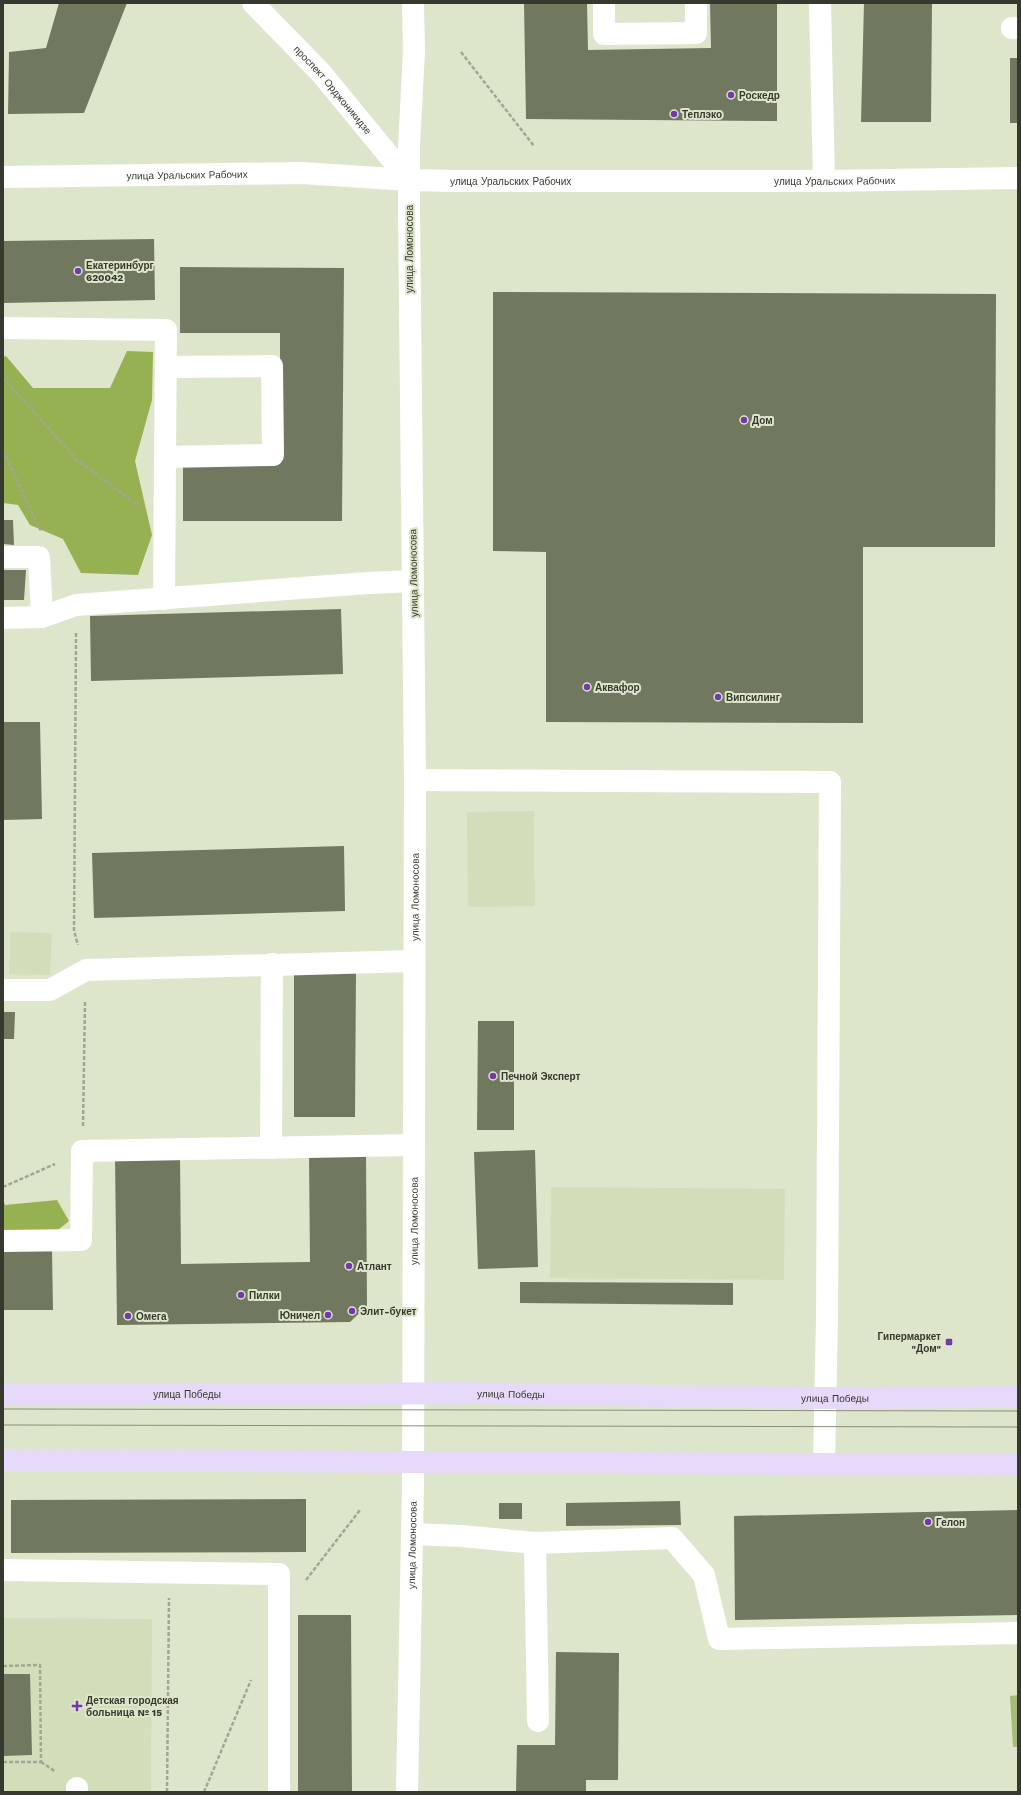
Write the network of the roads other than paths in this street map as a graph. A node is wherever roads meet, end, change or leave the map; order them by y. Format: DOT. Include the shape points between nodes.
graph roads {
  1 [pos="253,3"];
  2 [pos="413,3"];
  3 [pos="604,3"];
  4 [pos="696,3"];
  5 [pos="820,3"];
  6 [pos="3,177"];
  7 [pos="1018,178"];
  8 [pos="409,180"];
  9 [pos="824,181"];
  10 [pos="3,328"];
  11 [pos="166,367"];
  12 [pos="166,457"];
  13 [pos="3,557"];
  14 [pos="413,581"];
  15 [pos="164,599"];
  16 [pos="3,618"];
  17 [pos="42,618"];
  18 [pos="415,780"];
  19 [pos="414,961"];
  20 [pos="272,964"];
  21 [pos="3,990"];
  22 [pos="413,1145"];
  23 [pos="271,1148"];
  24 [pos="3,1241"];
  25 [pos="412,1393"];
  26 [pos="3,1394"];
  27 [pos="1018,1396"];
  28 [pos="825,1398"];
  29 [pos="3,1460"];
  30 [pos="412,1462"];
  31 [pos="824,1464"];
  32 [pos="1018,1465"];
  33 [pos="412,1534"];
  34 [pos="535,1543"];
  35 [pos="3,1570"];
  36 [pos="1018,1633"];
  37 [pos="538,1721"];
  38 [pos="279,1792"];
  39 [pos="408,1792"];
  1 -- 8 [label="street, проспект Орджоникидзе" via="320,73"];
  2 -- 8 [label="street, улица Ломоносова" via="414,51"];
  3 -- 4 [label="street" via="604,34 696,33"];
  5 -- 9 [label="street"];
  6 -- 8 [label="street, улица Уральских Рабочих" via="302,174"];
  7 -- 9 [label="street, улица Уральских Рабочих"];
  8 -- 9 [label="street, улица Уральских Рабочих"];
  8 -- 14 [label="street, улица Ломоносова"];
  10 -- 11 [label="street" via="166,330"];
  11 -- 12 [label="street"];
  11 -- 12 [label="street" via="272,366 273,456"];
  12 -- 15 [label="street"];
  13 -- 17 [label="street" via="39,557"];
  14 -- 15 [label="street"];
  14 -- 18 [label="street, улица Ломоносова"];
  15 -- 17 [label="street" via="76,605"];
  16 -- 17 [label="street"];
  18 -- 19 [label="street, улица Ломоносова"];
  18 -- 28 [label="street" via="830,782"];
  19 -- 20 [label="street"];
  19 -- 22 [label="street, улица Ломоносова"];
  20 -- 21 [label="street" via="86,970 50,990"];
  20 -- 23 [label="street"];
  22 -- 23 [label="street"];
  22 -- 25 [label="street, улица Ломоносова"];
  23 -- 24 [label="street" via="82,1151 81,1240"];
  25 -- 26 [label="main road, улица Победы"];
  25 -- 28 [label="main road, улица Победы"];
  25 -- 30 [label="street, улица Ломоносова"];
  27 -- 28 [label="main road, улица Победы"];
  28 -- 31 [label="street"];
  29 -- 30 [label="main road"];
  30 -- 31 [label="main road"];
  30 -- 33 [label="street, улица Ломоносова"];
  31 -- 32 [label="main road"];
  33 -- 34 [label="street"];
  33 -- 39 [label="street, улица Ломоносова"];
  34 -- 36 [label="street" via="672,1538 704,1575 719,1639"];
  34 -- 37 [label="street"];
  35 -- 38 [label="street" via="279,1574"];
}
